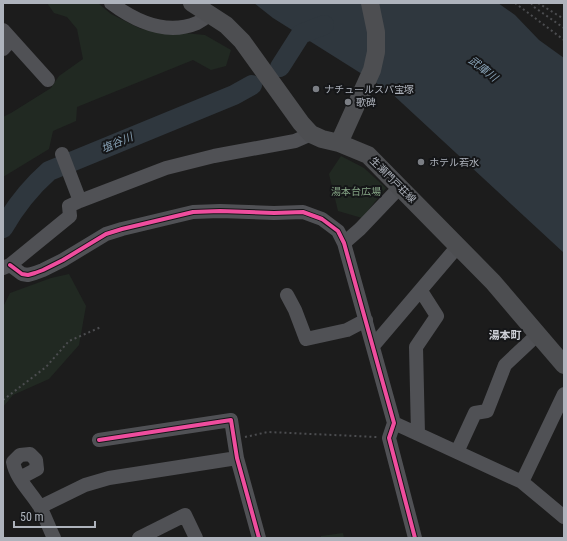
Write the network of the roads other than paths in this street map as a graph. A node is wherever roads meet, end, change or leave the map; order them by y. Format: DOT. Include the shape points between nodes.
graph roads {
  1 [pos="110,3"];
  2 [pos="192,3"];
  3 [pos="370,3"];
  4 [pos="210,14"];
  5 [pos="6,40"];
  6 [pos="48,80"];
  7 [pos="311,134"];
  8 [pos="339,143"];
  9 [pos="62,154"];
  10 [pos="400,187"];
  11 [pos="80,201"];
  12 [pos="344,243"];
  13 [pos="458,246"];
  14 [pos="7,266"];
  15 [pos="421,291"];
  16 [pos="287,295"];
  17 [pos="366,320"];
  18 [pos="538,334"];
  19 [pos="373,346"];
  20 [pos="564,365"];
  21 [pos="564,394"];
  22 [pos="394,423"];
  23 [pos="418,434"];
  24 [pos="99,440"];
  25 [pos="456,452"];
  26 [pos="237,458"];
  27 [pos="20,478"];
  28 [pos="522,482"];
  29 [pos="40,508"];
  30 [pos="564,517"];
  31 [pos="54,538"];
  32 [pos="139,538"];
  33 [pos="196,538"];
  34 [pos="259,538"];
  35 [pos="415,538"];
  1 -- 4 [label="street" via="126,14 160,27 176,28 198,23"];
  2 -- 4 [label="main road, 生瀬門戸荘線"];
  3 -- 8 [label="main road" via="376,32 376,52 372,70"];
  4 -- 7 [label="main road, 生瀬門戸荘線" via="242,41"];
  5 -- 6 [label="street"];
  7 -- 8 [label="main road, 生瀬門戸荘線"];
  7 -- 11 [label="street" via="295,140 166,168"];
  8 -- 10 [label="main road, 生瀬門戸荘線" via="368,155"];
  9 -- 11 [label="street"];
  10 -- 12 [label="street"];
  10 -- 13 [label="main road, 生瀬門戸荘線"];
  11 -- 14 [label="street" via="69,206 70,216"];
  12 -- 14 [label="street" via="338,231 322,219 303,212 193,212 106,234 63,260 35,273 22,274"];
  12 -- 17 [label="street"];
  13 -- 15 [label="street"];
  13 -- 18 [label="main road, 生瀬門戸荘線"];
  15 -- 19 [label="street"];
  15 -- 23 [label="street" via="437,316 416,347"];
  16 -- 17 [label="street" via="306,339 347,330"];
  17 -- 19 [label="street"];
  18 -- 20 [label="main road, 生瀬門戸荘線"];
  18 -- 25 [label="street" via="505,365 487,411 475,413"];
  19 -- 22 [label="street"];
  21 -- 28 [label="street"];
  22 -- 23 [label="street"];
  22 -- 35 [label="street" via="389,438"];
  23 -- 25 [label="street"];
  24 -- 26 [label="street" via="231,420"];
  25 -- 28 [label="street"];
  26 -- 29 [label="street" via="109,478 85,485"];
  26 -- 34 [label="street"];
  27 -- 29 [label="street"];
  28 -- 30 [label="street"];
  29 -- 31 [label="street"];
  32 -- 33 [label="street" via="185,515"];
}
